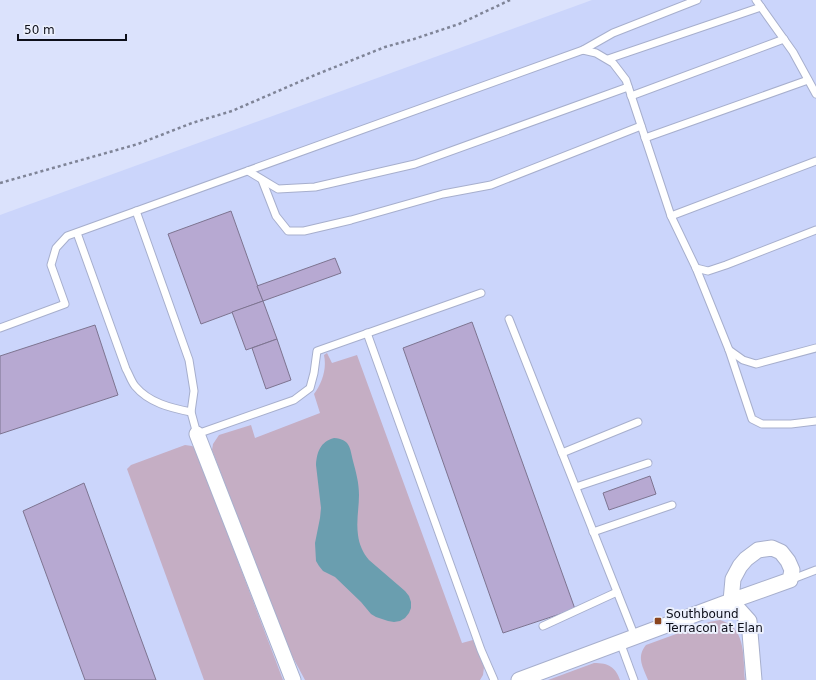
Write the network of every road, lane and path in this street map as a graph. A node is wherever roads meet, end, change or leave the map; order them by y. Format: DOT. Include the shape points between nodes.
graph roads {
  1 [pos="510,0"];
  2 [pos="697,0"];
  3 [pos="756,0"];
  4 [pos="761,6"];
  5 [pos="784,39"];
  6 [pos="583,50"];
  7 [pos="608,59"];
  8 [pos="808,80"];
  9 [pos="628,87"];
  10 [pos="816,94"];
  11 [pos="631,96"];
  12 [pos="641,126"];
  13 [pos="645,138"];
  14 [pos="816,161"];
  15 [pos="248,171"];
  16 [pos="262,180"];
  17 [pos="0,183"];
  18 [pos="136,211"];
  19 [pos="671,216"];
  20 [pos="816,230"];
  21 [pos="77,232"];
  22 [pos="696,268"];
  23 [pos="481,293"];
  24 [pos="509,319"];
  25 [pos="0,328"];
  26 [pos="366,333"];
  27 [pos="816,348"];
  28 [pos="729,350"];
  29 [pos="191,412"];
  30 [pos="816,421"];
  31 [pos="638,422"];
  32 [pos="197,434"];
  33 [pos="562,453"];
  34 [pos="648,463"];
  35 [pos="576,488"];
  36 [pos="672,506"];
  37 [pos="593,532"];
  38 [pos="816,570"];
  39 [pos="790,580"];
  40 [pos="617,592"];
  41 [pos="731,601"];
  42 [pos="543,626"];
  43 [pos="635,637"];
  44 [pos="620,642"];
  45 [pos="292,680"];
  46 [pos="494,680"];
  47 [pos="519,680"];
  48 [pos="634,680"];
  49 [pos="754,680"];
  1 -- 17 [label="path" via="459,24 386,47 232,111 138,144"];
  2 -- 6 [label="lane" via="613,33"];
  3 -- 4 [label="lane"];
  4 -- 5 [label="lane"];
  4 -- 7 [label="lane"];
  5 -- 8 [label="lane"];
  5 -- 11 [label="lane"];
  6 -- 7 [label="lane"];
  6 -- 15 [label="lane"];
  7 -- 9 [label="lane" via="626,80"];
  8 -- 10 [label="lane"];
  8 -- 13 [label="lane"];
  9 -- 11 [label="lane"];
  9 -- 16 [label="lane" via="415,164 315,187 278,189"];
  11 -- 12 [label="lane"];
  12 -- 13 [label="lane"];
  12 -- 16 [label="lane" via="491,185 443,194 304,231 288,231 276,216"];
  13 -- 19 [label="lane"];
  14 -- 19 [label="lane"];
  15 -- 16 [label="lane"];
  15 -- 18 [label="lane"];
  18 -- 21 [label="lane"];
  18 -- 29 [label="lane" via="189,360 194,391"];
  19 -- 22 [label="lane"];
  20 -- 22 [label="lane" via="708,271"];
  21 -- 25 [label="lane" via="67,236 56,248 51,265 65,304"];
  21 -- 29 [label="lane" via="126,369 135,386 149,399"];
  22 -- 28 [label="lane"];
  23 -- 26 [label="lane"];
  24 -- 33 [label="lane"];
  26 -- 32 [label="lane" via="317,351 310,388 294,400"];
  26 -- 46 [label="lane"];
  27 -- 28 [label="lane" via="756,364 742,360"];
  28 -- 30 [label="lane" via="752,419 762,424"];
  29 -- 32 [label="lane"];
  31 -- 33 [label="lane"];
  32 -- 45 [label="street"];
  33 -- 35 [label="lane"];
  34 -- 35 [label="lane"];
  35 -- 37 [label="lane"];
  36 -- 37 [label="lane"];
  37 -- 40 [label="lane"];
  38 -- 39 [label="lane"];
  39 -- 41 [label="street"];
  39 -- 41 [label="street" via="792,570 781,552 772,548 758,550 746,559 732,579"];
  40 -- 42 [label="lane"];
  40 -- 43 [label="lane"];
  41 -- 43 [label="street"];
  41 -- 49 [label="street" via="749,621"];
  43 -- 44 [label="street"];
  44 -- 47 [label="street"];
  44 -- 48 [label="lane"];
}
